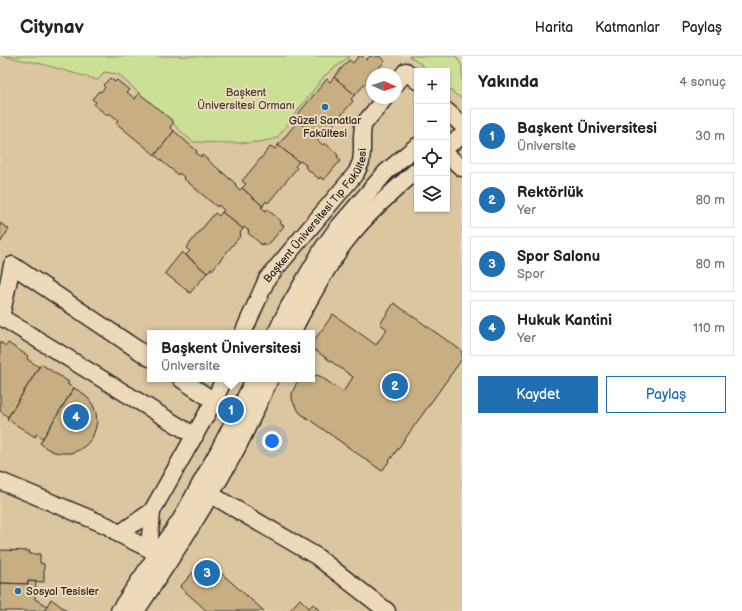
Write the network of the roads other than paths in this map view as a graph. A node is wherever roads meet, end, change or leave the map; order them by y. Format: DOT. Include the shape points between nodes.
graph roads {
  1 [pos="402,76"];
  2 [pos="414,78"];
  3 [pos="380,104"];
  4 [pos="462,136"];
  5 [pos="450,144"];
  6 [pos="414,148"];
  7 [pos="450,158"];
  8 [pos="462,168"];
  9 [pos="414,173"];
  10 [pos="244,330"];
  11 [pos="277,330"];
  12 [pos="294,330"];
  13 [pos="147,356"];
  14 [pos="186,382"];
  15 [pos="223,382"];
  16 [pos="253,382"];
  17 [pos="269,382"];
  18 [pos="214,401"];
  19 [pos="195,436"];
  20 [pos="0,482"];
  21 [pos="205,491"];
  22 [pos="152,511"];
  23 [pos="119,534"];
  24 [pos="158,556"];
  25 [pos="152,574"];
  26 [pos="119,611"];
  27 [pos="136,611"];
  28 [pos="387,611"];
  1 -- 2 [label="street" via="406,71"];
  3 -- 10 [label="street, Başkent Üniversitesi Tıp Fakültesi" via="363,126 360,162 356,173 267,279"];
  4 -- 5 [label="street"];
  6 -- 11 [label="street" via="386,172 336,230 323,248"];
  7 -- 8 [label="street"];
  9 -- 12 [label="street" via="366,218 346,242 331,262"];
  13 -- 19 [label="street" via="12,265 1,317"];
  14 -- 18 [label="street"];
  15 -- 18 [label="street"];
  16 -- 21 [label="street" via="219,450"];
  17 -- 21 [label="street" via="237,447"];
  18 -- 19 [label="street"];
  19 -- 22 [label="street"];
  20 -- 23 [label="street" via="108,526"];
  21 -- 24 [label="street" via="180,519"];
  21 -- 28 [label="street" via="316,556"];
  22 -- 23 [label="street"];
  22 -- 24 [label="street"];
  23 -- 24 [label="street"];
  24 -- 25 [label="street"];
  25 -- 26 [label="street"];
  25 -- 27 [label="street"];
}
